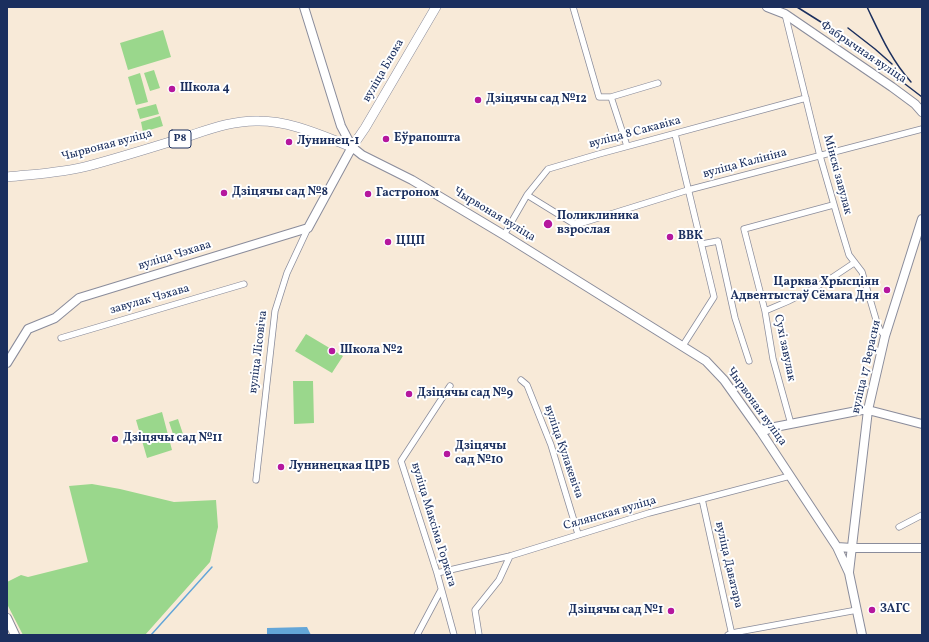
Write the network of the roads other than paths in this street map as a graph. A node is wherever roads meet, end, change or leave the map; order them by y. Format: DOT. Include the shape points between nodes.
graph roads {
  1 [pos="304,7"];
  2 [pos="436,7"];
  3 [pos="574,7"];
  4 [pos="767,7"];
  5 [pos="784,10"];
  6 [pos="658,83"];
  7 [pos="611,97"];
  8 [pos="806,98"];
  9 [pos="922,112"];
  10 [pos="922,129"];
  11 [pos="675,134"];
  12 [pos="628,146"];
  13 [pos="352,147"];
  14 [pos="820,156"];
  15 [pos="7,177"];
  16 [pos="688,190"];
  17 [pos="527,195"];
  18 [pos="834,205"];
  19 [pos="922,218"];
  20 [pos="308,228"];
  21 [pos="504,235"];
  22 [pos="702,244"];
  23 [pos="854,263"];
  24 [pos="244,284"];
  25 [pos="764,311"];
  26 [pos="885,336"];
  27 [pos="61,338"];
  28 [pos="682,347"];
  29 [pos="749,361"];
  30 [pos="7,363"];
  31 [pos="521,380"];
  32 [pos="450,386"];
  33 [pos="868,410"];
  34 [pos="791,424"];
  35 [pos="922,424"];
  36 [pos="761,432"];
  37 [pos="790,476"];
  38 [pos="256,480"];
  39 [pos="702,499"];
  40 [pos="922,515"];
  41 [pos="899,527"];
  42 [pos="578,534"];
  43 [pos="837,547"];
  44 [pos="852,548"];
  45 [pos="922,548"];
  46 [pos="510,556"];
  47 [pos="438,573"];
  48 [pos="849,573"];
  49 [pos="441,590"];
  50 [pos="857,610"];
  51 [pos="7,618"];
  52 [pos="12,633"];
  53 [pos="731,634"];
  54 [pos="417,635"];
  55 [pos="454,635"];
  56 [pos="479,635"];
  57 [pos="862,635"];
  1 -- 13 [label="street" via="341,126"];
  2 -- 13 [label="main road, вуліца Блока"];
  3 -- 7 [label="street" via="599,96"];
  4 -- 5 [label="street, Фабрычная вуліца"];
  5 -- 8 [label="street, Мінскі завулак"];
  5 -- 9 [label="street, Фабрычная вуліца" via="892,87"];
  6 -- 7 [label="street"];
  7 -- 12 [label="street"];
  8 -- 11 [label="street, вуліца 8 Сакавіка"];
  8 -- 14 [label="street, Мінскі завулак"];
  10 -- 14 [label="street, вуліца Калініна"];
  11 -- 12 [label="street, вуліца 8 Сакавіка"];
  11 -- 16 [label="street"];
  12 -- 17 [label="street, вуліца 8 Сакавіка" via="548,169"];
  13 -- 15 [label="main road, Чырвоная вуліца / Р8" via="278,122 246,121 86,166"];
  13 -- 20 [label="street, вуліца Лісовіча"];
  13 -- 21 [label="street, Чырвоная вуліца"];
  14 -- 16 [label="street, вуліца Калініна"];
  14 -- 18 [label="street, Мінскі завулак"];
  16 -- 17 [label="street, вуліца Калініна" via="574,224"];
  16 -- 22 [label="street"];
  17 -- 21 [label="street, вуліца 8 Сакавіка"];
  18 -- 23 [label="street, Мінскі завулак" via="849,255"];
  18 -- 25 [label="street, Сухі завулак" via="744,229"];
  19 -- 26 [label="street, вуліца 17 Верасня"];
  20 -- 30 [label="street, вуліца Чэхава" via="79,298 55,318 28,329"];
  20 -- 38 [label="street, вуліца Лісовіча" via="287,273 275,311"];
  21 -- 28 [label="street, Чырвоная вуліца"];
  22 -- 28 [label="street" via="714,297"];
  22 -- 29 [label="street" via="718,241 735,318"];
  23 -- 25 [label="street" via="790,301"];
  23 -- 26 [label="street, Мінскі завулак" via="862,272 877,323"];
  24 -- 27 [label="street, завулак Чэхава"];
  25 -- 34 [label="street, Сухі завулак" via="772,359"];
  26 -- 33 [label="street, вуліца 17 Верасня"];
  28 -- 36 [label="street, Чырвоная вуліца" via="706,361 724,380"];
  31 -- 42 [label="street, вуліца Кулакевіча" via="527,385 551,444"];
  32 -- 47 [label="street, вуліца Максіма Горкага" via="401,461"];
  33 -- 34 [label="street"];
  33 -- 35 [label="street"];
  33 -- 44 [label="street, вуліца 17 Верасня"];
  34 -- 36 [label="street" via="768,428"];
  36 -- 37 [label="street, Чырвоная вуліца"];
  37 -- 39 [label="street, Сялянская вуліца"];
  37 -- 43 [label="street, Чырвоная вуліца"];
  39 -- 42 [label="street, Сялянская вуліца"];
  39 -- 53 [label="street, вуліца Даватара"];
  40 -- 41 [label="street"];
  42 -- 46 [label="street, Сялянская вуліца"];
  43 -- 44 [label="street"];
  43 -- 48 [label="street, Чырвоная вуліца"];
  44 -- 45 [label="street"];
  44 -- 48 [label="street, Чырвоная вуліца"];
  46 -- 47 [label="street, Сялянская вуліца"];
  46 -- 56 [label="street" via="499,580 475,610"];
  47 -- 49 [label="street, вуліца Максіма Горкага"];
  48 -- 50 [label="street, Чырвоная вуліца"];
  49 -- 54 [label="street"];
  49 -- 55 [label="street, вуліца Максіма Горкага"];
  50 -- 53 [label="street"];
  50 -- 57 [label="street, Чырвоная вуліца"];
  51 -- 52 [label="street"];
}
